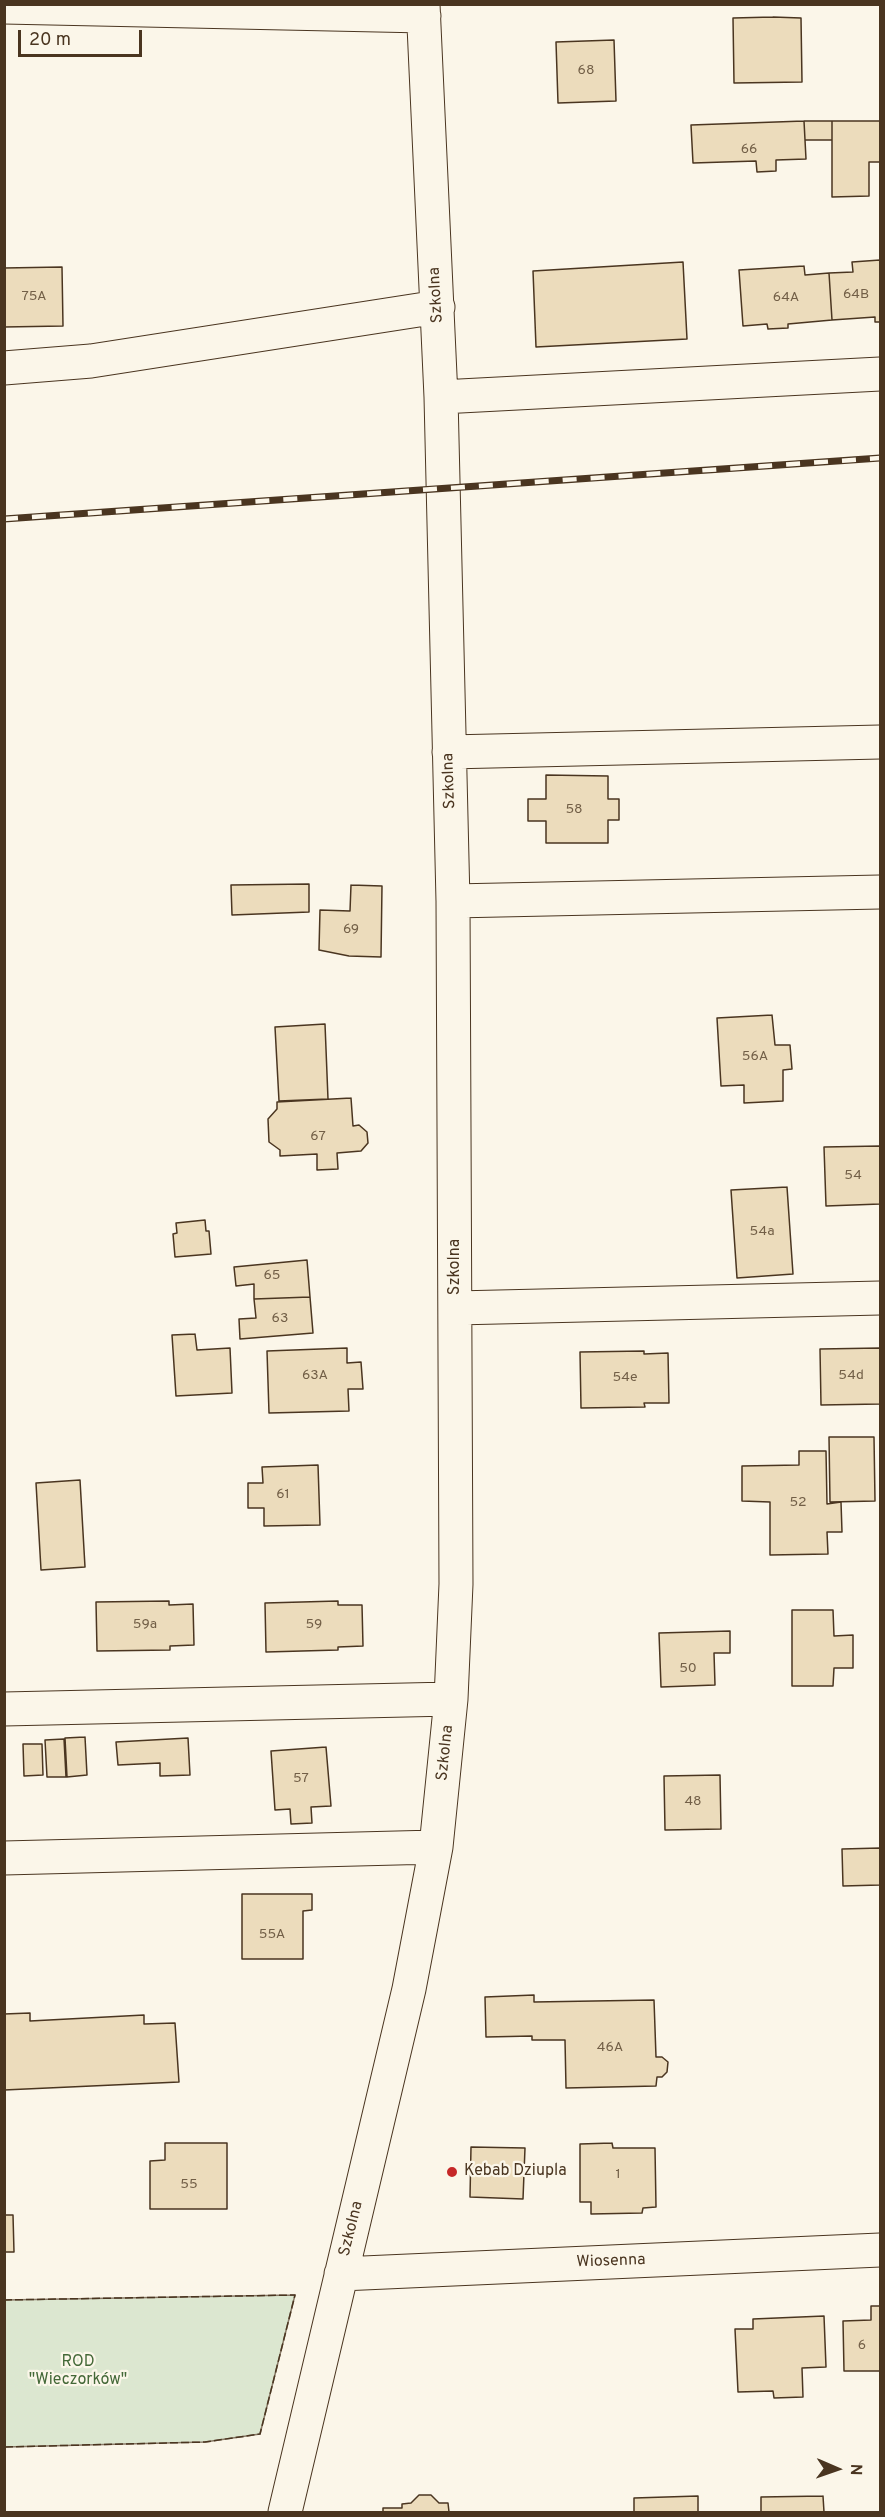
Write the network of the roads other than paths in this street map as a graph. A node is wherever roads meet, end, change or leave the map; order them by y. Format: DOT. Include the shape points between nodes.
graph roads {
  1 [pos="4,7"];
  2 [pos="423,10"];
  3 [pos="438,307"];
  4 [pos="4,368"];
  5 [pos="880,374"];
  6 [pos="441,397"];
  7 [pos="880,742"];
  8 [pos="449,752"];
  9 [pos="880,892"];
  10 [pos="453,901"];
  11 [pos="880,1298"];
  12 [pos="456,1308"];
  13 [pos="451,1699"];
  14 [pos="4,1709"];
  15 [pos="436,1847"];
  16 [pos="4,1858"];
  17 [pos="880,2250"];
  18 [pos="341,2274"];
  19 [pos="285,2512"];
  1 -- 2 [label="street"];
  2 -- 3 [label="street, Szkolna"];
  3 -- 4 [label="street" via="92,361"];
  3 -- 6 [label="street, Szkolna"];
  5 -- 6 [label="street"];
  6 -- 8 [label="street, Szkolna"];
  7 -- 8 [label="street"];
  8 -- 10 [label="street, Szkolna"];
  9 -- 10 [label="street"];
  10 -- 12 [label="street, Szkolna"];
  11 -- 12 [label="street"];
  12 -- 13 [label="street, Szkolna" via="456,1584"];
  13 -- 14 [label="street"];
  13 -- 15 [label="street, Szkolna"];
  15 -- 16 [label="street"];
  15 -- 18 [label="street, Szkolna" via="409,1989"];
  17 -- 18 [label="street, Wiosenna"];
  18 -- 19 [label="street, Szkolna"];
}
